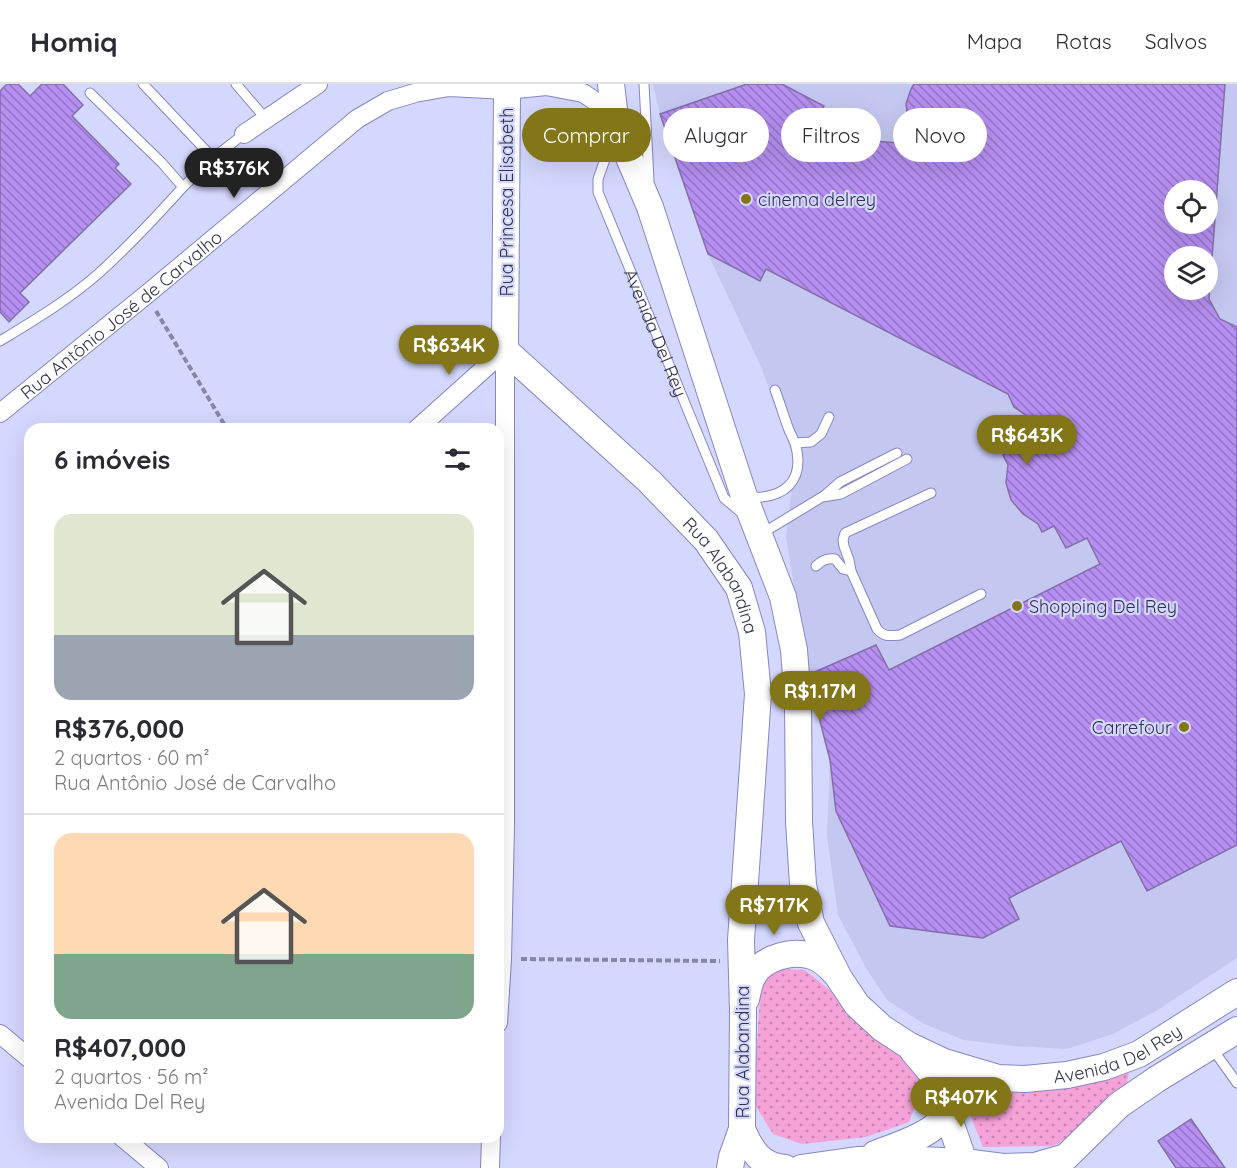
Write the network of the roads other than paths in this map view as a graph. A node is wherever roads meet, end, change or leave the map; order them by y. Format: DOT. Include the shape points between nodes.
graph roads {
  1 [pos="143,84"];
  2 [pos="236,84"];
  3 [pos="318,84"];
  4 [pos="611,84"];
  5 [pos="644,84"];
  6 [pos="509,87"];
  7 [pos="90,93"];
  8 [pos="602,108"];
  9 [pos="614,108"];
  10 [pos="266,119"];
  11 [pos="244,134"];
  12 [pos="213,158"];
  13 [pos="604,162"];
  14 [pos="631,162"];
  15 [pos="183,188"];
  16 [pos="650,207"];
  17 [pos="0,341"];
  18 [pos="505,350"];
  19 [pos="775,390"];
  20 [pos="0,413"];
  21 [pos="829,417"];
  22 [pos="424,423"];
  23 [pos="795,444"];
  24 [pos="897,453"];
  25 [pos="907,459"];
  26 [pos="504,468"];
  27 [pos="931,493"];
  28 [pos="744,496"];
  29 [pos="822,497"];
  30 [pos="757,530"];
  31 [pos="816,566"];
  32 [pos="851,571"];
  33 [pos="981,594"];
  34 [pos="839,978"];
  35 [pos="1237,992"];
  36 [pos="743,1011"];
  37 [pos="1237,1030"];
  38 [pos="0,1034"];
  39 [pos="908,1045"];
  40 [pos="1211,1046"];
  41 [pos="24,1054"];
  42 [pos="1237,1083"];
  43 [pos="946,1110"];
  44 [pos="742,1129"];
  45 [pos="129,1143"];
  46 [pos="491,1143"];
  47 [pos="857,1160"];
  48 [pos="1062,1162"];
  49 [pos="966,1165"];
  50 [pos="159,1168"];
  51 [pos="490,1168"];
  52 [pos="730,1168"];
  53 [pos="785,1168"];
  54 [pos="801,1168"];
  1 -- 12 [label="lane"];
  2 -- 10 [label="lane"];
  3 -- 10 [label="street"];
  4 -- 9 [label="street, Avenida Del Rey"];
  5 -- 16 [label="lane"];
  6 -- 8 [label="street, Rua Antônio José de Carvalho" via="546,86 583,93"];
  6 -- 18 [label="street, Rua Princesa Elisabeth"];
  6 -- 20 [label="street, Rua Antônio José de Carvalho" via="449,87 415,93 388,101 357,119"];
  7 -- 15 [label="lane"];
  10 -- 11 [label="street"];
  11 -- 12 [label="lane"];
  12 -- 15 [label="lane"];
  13 -- 30 [label="lane, Avenida Del Rey" via="598,192 724,498"];
  14 -- 16 [label="street, Avenida Del Rey"];
  15 -- 17 [label="lane" via="98,274"];
  16 -- 28 [label="street, Avenida Del Rey"];
  18 -- 22 [label="street"];
  18 -- 26 [label="street"];
  18 -- 36 [label="street, Rua Alabandina" via="666,498 706,540 739,588 752,632 758,694 741,940"];
  19 -- 23 [label="lane"];
  21 -- 23 [label="lane" via="821,434 811,442"];
  23 -- 28 [label="lane" via="798,465 794,481 775,495"];
  24 -- 29 [label="lane"];
  25 -- 29 [label="lane" via="841,494"];
  27 -- 32 [label="lane" via="846,533 843,540"];
  28 -- 30 [label="street, Avenida Del Rey"];
  29 -- 30 [label="lane"];
  30 -- 34 [label="street, Avenida Del Rey" via="783,597 794,650 803,885 811,923"];
  31 -- 32 [label="lane" via="828,558"];
  32 -- 33 [label="lane" via="877,629 887,636 900,635"];
  34 -- 36 [label="street" via="827,963 811,956 783,956 760,966 752,977"];
  34 -- 39 [label="street, Avenida Del Rey" via="857,1005"];
  35 -- 39 [label="street, Avenida Del Rey" via="1139,1054 1067,1075 998,1078 944,1062"];
  36 -- 44 [label="street, Rua Alabandina"];
  37 -- 40 [label="street, Avenida Del Rey"];
  38 -- 41 [label="street"];
  39 -- 43 [label="street" via="935,1077"];
  40 -- 42 [label="lane"];
  40 -- 48 [label="street, Avenida Del Rey" via="1119,1105"];
  43 -- 47 [label="street" via="939,1122 925,1132"];
  43 -- 49 [label="street"];
  44 -- 52 [label="street, Rua Alabandina"];
  44 -- 53 [label="street" via="761,1160"];
  45 -- 50 [label="street"];
  46 -- 51 [label="street"];
  47 -- 49 [label="street, Avenida Del Rey"];
  47 -- 54 [label="street, Avenida Del Rey"];
  48 -- 49 [label="street, Avenida Del Rey" via="1003,1167"];
}
